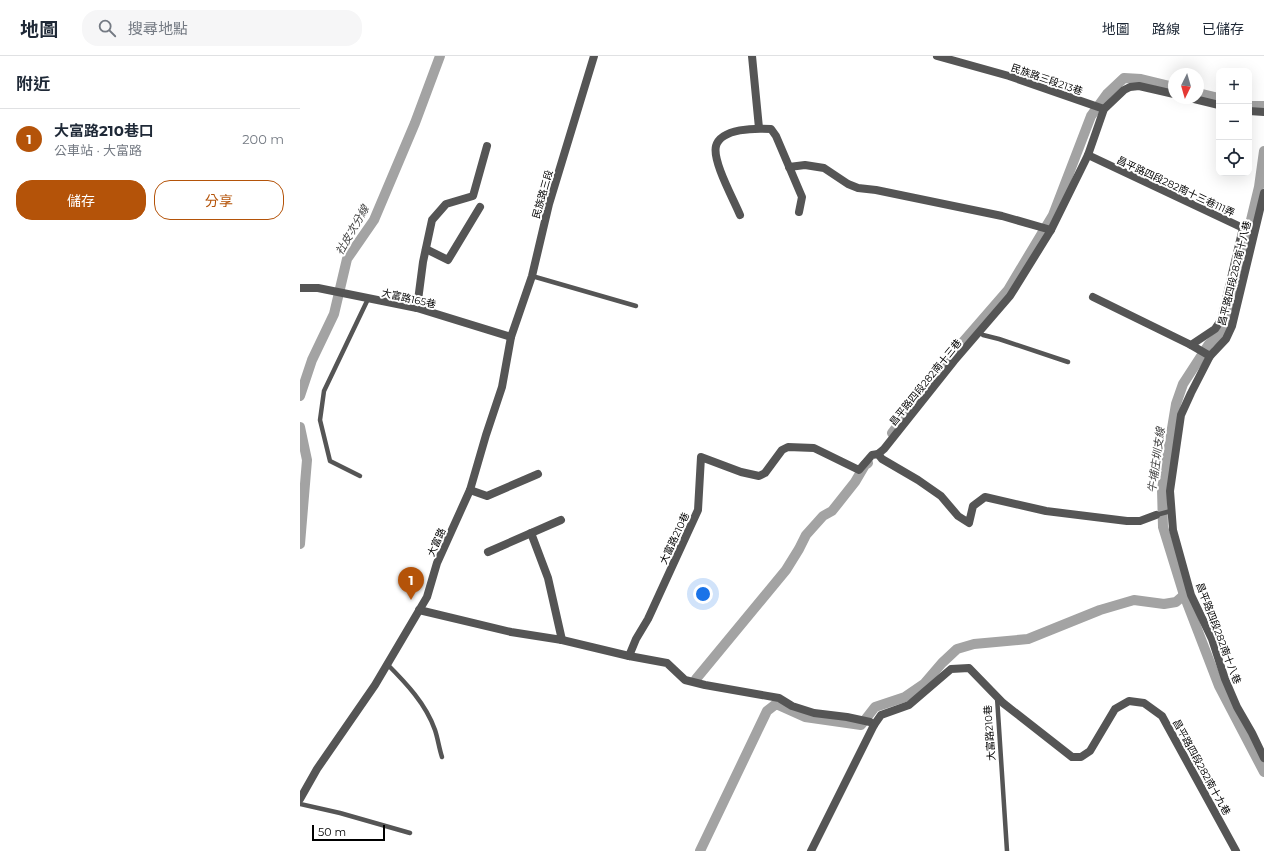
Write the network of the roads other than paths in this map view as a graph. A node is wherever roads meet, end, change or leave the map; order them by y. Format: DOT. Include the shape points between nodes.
graph roads {
  1 [pos="594,56"];
  2 [pos="752,56"];
  3 [pos="937,56"];
  4 [pos="1168,93"];
  5 [pos="1204,101"];
  6 [pos="1216,104"];
  7 [pos="1104,109"];
  8 [pos="1252,111"];
  9 [pos="1264,112"];
  10 [pos="759,128"];
  11 [pos="487,146"];
  12 [pos="1088,155"];
  13 [pos="789,167"];
  14 [pos="1264,193"];
  15 [pos="480,207"];
  16 [pos="799,212"];
  17 [pos="740,215"];
  18 [pos="1051,230"];
  19 [pos="426,249"];
  20 [pos="532,276"];
  21 [pos="300,288"];
  22 [pos="1093,297"];
  23 [pos="368,299"];
  24 [pos="636,306"];
  25 [pos="417,308"];
  26 [pos="979,332"];
  27 [pos="511,337"];
  28 [pos="1191,345"];
  29 [pos="1210,356"];
  30 [pos="1068,362"];
  31 [pos="878,454"];
  32 [pos="538,474"];
  33 [pos="360,476"];
  34 [pos="470,490"];
  35 [pos="1169,512"];
  36 [pos="1156,515"];
  37 [pos="561,520"];
  38 [pos="531,533"];
  39 [pos="488,552"];
  40 [pos="419,610"];
  41 [pos="562,640"];
  42 [pos="629,656"];
  43 [pos="387,664"];
  44 [pos="997,697"];
  45 [pos="872,724"];
  46 [pos="442,757"];
  47 [pos="1264,758"];
  48 [pos="300,799"];
  49 [pos="300,804"];
  50 [pos="410,833"];
  51 [pos="811,851"];
  52 [pos="1007,851"];
  53 [pos="1236,851"];
  1 -- 20 [label="street, 民族路三段" via="549,204"];
  2 -- 10 [label="street"];
  3 -- 7 [label="street, 民族路三段213巷" via="1009,76"];
  4 -- 7 [label="street, 昌平路四段282南十三巷" via="1140,86 1130,87"];
  5 -- 6 [label="street"];
  7 -- 12 [label="street, 昌平路四段282南十三巷"];
  8 -- 9 [label="street"];
  10 -- 13 [label="street" via="771,129"];
  10 -- 17 [label="street" via="731,132 719,139 716,147 716,158 724,181"];
  11 -- 19 [label="street" via="473,196 446,204 432,220"];
  12 -- 18 [label="street, 昌平路四段282南十三巷"];
  12 -- 28 [label="street, 昌平路四段282南十三巷111弄" via="1243,228 1221,320 1215,329"];
  13 -- 16 [label="street" via="802,197"];
  13 -- 18 [label="street" via="805,165 824,168 858,188 1002,216"];
  14 -- 29 [label="street, 昌平路四段282南十八巷" via="1232,326 1226,339"];
  15 -- 19 [label="street" via="448,260"];
  18 -- 26 [label="street, 昌平路四段282南十三巷" via="1010,296"];
  19 -- 25 [label="street"];
  20 -- 24 [label="lane"];
  20 -- 27 [label="street, 民族路三段"];
  21 -- 23 [label="street, 大富路165巷" via="318,288"];
  22 -- 28 [label="street"];
  23 -- 25 [label="street, 大富路165巷"];
  23 -- 33 [label="lane" via="324,391 320,420 330,461"];
  25 -- 27 [label="street, 大富路165巷"];
  26 -- 30 [label="lane"];
  26 -- 31 [label="street, 昌平路四段282南十三巷"];
  27 -- 34 [label="street, 大富路" via="502,387"];
  28 -- 29 [label="street"];
  29 -- 35 [label="street, 昌平路四段282南十八巷" via="1182,415"];
  31 -- 36 [label="street" via="941,496 958,516 969,523 973,506 985,497 1046,511 1127,521 1140,521"];
  31 -- 42 [label="street, 大富路210巷" via="872,455 859,470 814,448 788,447 782,450 765,473 759,476 701,457 698,510"];
  32 -- 34 [label="street" via="487,496"];
  34 -- 40 [label="street, 大富路"];
  35 -- 36 [label="lane"];
  35 -- 47 [label="street, 昌平路四段282南十八巷" via="1191,596 1212,639 1237,707"];
  37 -- 38 [label="street"];
  38 -- 39 [label="street"];
  38 -- 41 [label="street" via="548,578"];
  40 -- 41 [label="street" via="511,632"];
  40 -- 43 [label="street, 大富路"];
  41 -- 42 [label="street"];
  42 -- 45 [label="street" via="667,663 685,680 779,698 792,706 814,713 847,717"];
  43 -- 46 [label="lane" via="421,704 434,729"];
  43 -- 48 [label="street, 大富路" via="362,707 317,769"];
  44 -- 45 [label="street, 大富路210巷" via="969,668 951,669 909,705 881,715"];
  44 -- 52 [label="lane, 大富路210巷"];
  44 -- 53 [label="street, 昌平路四段282南十九巷" via="1072,757 1081,757 1090,751 1115,709 1129,701 1144,703 1162,716"];
  45 -- 51 [label="street, 大富路210巷"];
  49 -- 50 [label="lane"];
}
